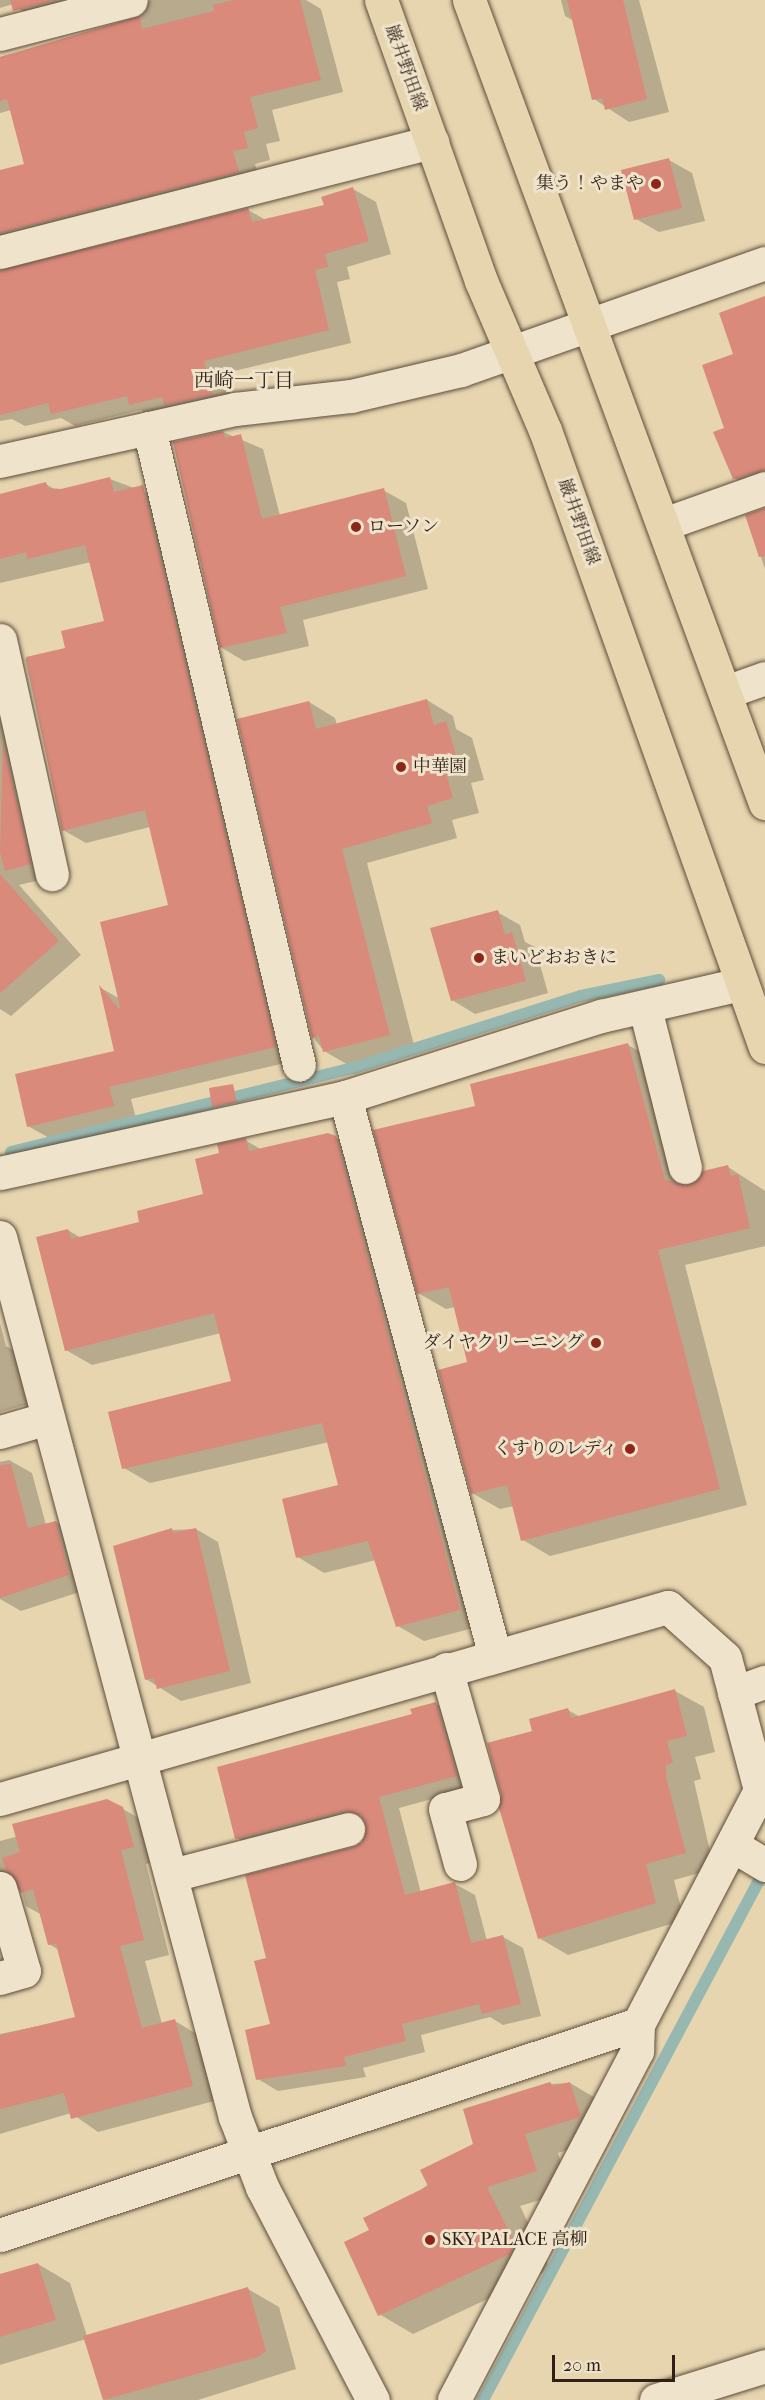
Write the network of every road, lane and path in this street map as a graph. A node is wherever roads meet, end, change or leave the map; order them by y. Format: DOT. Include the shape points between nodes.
graph roads {
  1 [pos="131,0"];
  2 [pos="381,0"];
  3 [pos="469,0"];
  4 [pos="0,34"];
  5 [pos="432,142"];
  6 [pos="0,252"];
  7 [pos="765,263"];
  8 [pos="589,327"];
  9 [pos="512,353"];
  10 [pos="149,428"];
  11 [pos="0,462"];
  12 [pos="765,488"];
  13 [pos="664,524"];
  14 [pos="0,640"];
  15 [pos="765,678"];
  16 [pos="726,692"];
  17 [pos="8,717"];
  18 [pos="765,803"];
  19 [pos="52,874"];
  20 [pos="741,984"];
  21 [pos="645,1008"];
  22 [pos="765,1047"];
  23 [pos="299,1065"];
  24 [pos="345,1097"];
  25 [pos="685,1167"];
  26 [pos="0,1173"];
  27 [pos="0,1237"];
  28 [pos="48,1418"];
  29 [pos="0,1432"];
  30 [pos="495,1656"];
  31 [pos="446,1669"];
  32 [pos="765,1682"];
  33 [pos="734,1693"];
  34 [pos="141,1757"];
  35 [pos="0,1799"];
  36 [pos="760,1800"];
  37 [pos="348,1829"];
  38 [pos="750,1856"];
  39 [pos="460,1864"];
  40 [pos="172,1875"];
  41 [pos="0,1888"];
  42 [pos="0,1977"];
  43 [pos="638,2024"];
  44 [pos="248,2155"];
  45 [pos="0,2235"];
  46 [pos="765,2366"];
  47 [pos="374,2400"];
  48 [pos="454,2400"];
  49 [pos="656,2400"];
  1 -- 4 [label="street"];
  2 -- 5 [label="main road, 巌井野田線"];
  3 -- 8 [label="main road"];
  5 -- 6 [label="street"];
  5 -- 9 [label="main road, 巌井野田線"];
  7 -- 8 [label="street"];
  8 -- 9 [label="street"];
  8 -- 13 [label="main road"];
  9 -- 10 [label="street" via="351,396 235,409"];
  9 -- 20 [label="main road, 巌井野田線" via="553,452"];
  10 -- 11 [label="street"];
  10 -- 23 [label="street"];
  12 -- 13 [label="street"];
  13 -- 16 [label="main road"];
  14 -- 17 [label="street"];
  15 -- 16 [label="street"];
  16 -- 18 [label="main road"];
  17 -- 19 [label="street"];
  20 -- 21 [label="street"];
  20 -- 22 [label="main road, 巌井野田線"];
  21 -- 24 [label="street" via="600,1016"];
  21 -- 25 [label="street"];
  24 -- 26 [label="street"];
  24 -- 30 [label="street"];
  27 -- 28 [label="street"];
  28 -- 29 [label="street"];
  28 -- 34 [label="street"];
  30 -- 31 [label="street"];
  30 -- 33 [label="street" via="668,1607 725,1658"];
  31 -- 34 [label="street"];
  31 -- 39 [label="street" via="483,1799 445,1809"];
  32 -- 33 [label="street"];
  33 -- 36 [label="street"];
  34 -- 35 [label="street"];
  34 -- 40 [label="street"];
  36 -- 38 [label="street"];
  37 -- 40 [label="street"];
  38 -- 43 [label="street"];
  40 -- 44 [label="street"];
  41 -- 42 [label="street" via="24,1971"];
  43 -- 44 [label="street"];
  43 -- 48 [label="street" via="637,2051"];
  44 -- 45 [label="street"];
  44 -- 47 [label="street"];
  46 -- 49 [label="street"];
}
